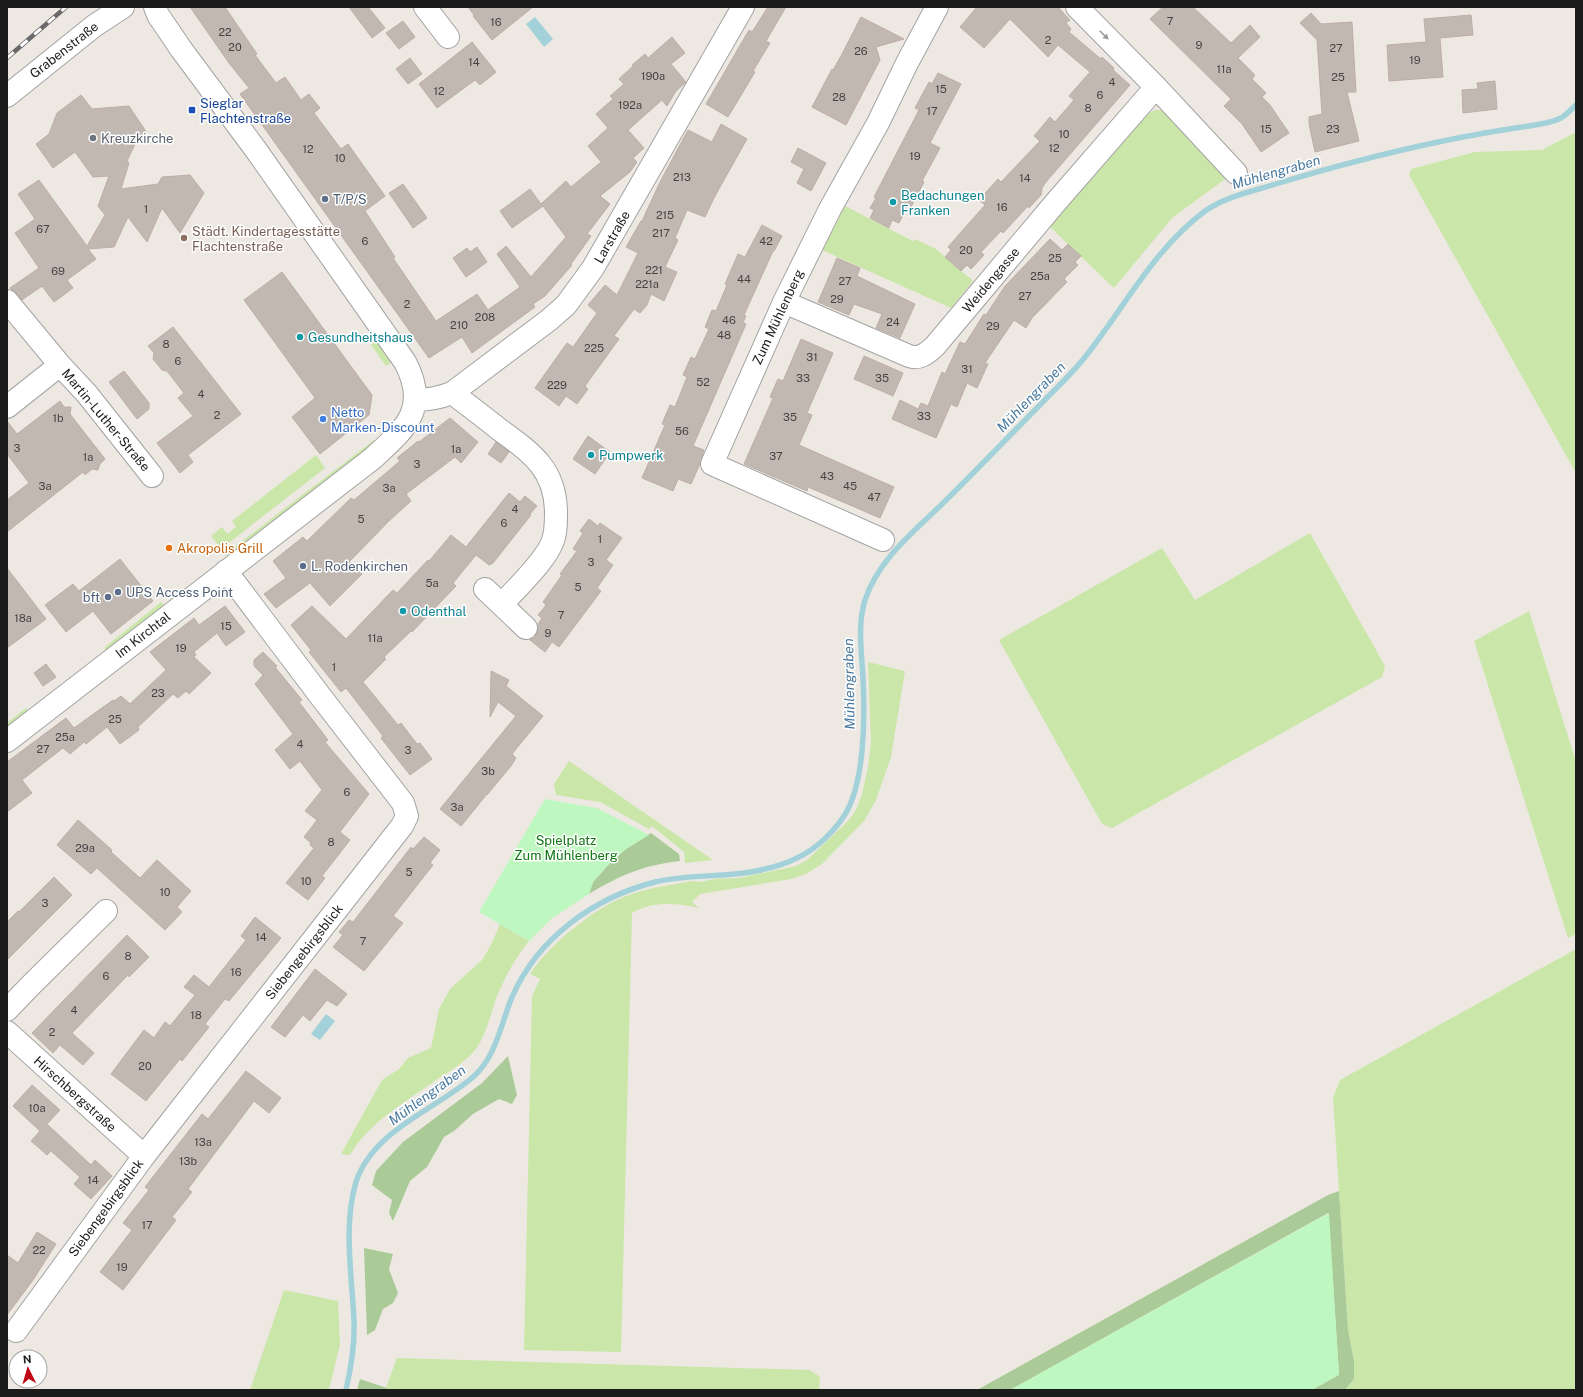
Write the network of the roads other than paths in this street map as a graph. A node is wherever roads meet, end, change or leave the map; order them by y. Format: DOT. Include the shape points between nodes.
graph roads {
  1 [pos="123,7"];
  2 [pos="155,7"];
  3 [pos="425,7"];
  4 [pos="743,7"];
  5 [pos="937,7"];
  6 [pos="1077,7"];
  7 [pos="448,37"];
  8 [pos="1156,87"];
  9 [pos="7,96"];
  10 [pos="1236,173"];
  11 [pos="7,301"];
  12 [pos="784,302"];
  13 [pos="60,365"];
  14 [pos="452,393"];
  15 [pos="415,400"];
  16 [pos="7,407"];
  17 [pos="152,476"];
  18 [pos="883,540"];
  19 [pos="226,571"];
  20 [pos="485,589"];
  21 [pos="502,604"];
  22 [pos="526,628"];
  23 [pos="7,741"];
  24 [pos="106,910"];
  25 [pos="7,1010"];
  26 [pos="7,1032"];
  27 [pos="144,1156"];
  28 [pos="16,1331"];
  1 -- 9 [label="street, Grabenstraße" via="94,26"];
  2 -- 15 [label="street" via="181,49 256,150 405,362 413,377"];
  3 -- 7 [label="street"];
  4 -- 14 [label="street, Larstraße" via="622,220 581,286 566,305 549,320"];
  5 -- 12 [label="street, Zum Mühlenberg"];
  6 -- 8 [label="street, one-way"];
  8 -- 10 [label="street"];
  8 -- 12 [label="street, Weidengasse" via="935,346 924,355 915,358 909,356"];
  11 -- 13 [label="street, Martin-Luther-Straße"];
  12 -- 18 [label="street, Zum Mühlenberg" via="712,464"];
  13 -- 16 [label="street, Martin-Luther-Straße"];
  13 -- 17 [label="street, Martin-Luther-Straße" via="88,394"];
  14 -- 15 [label="street, Larstraße" via="429,400"];
  14 -- 21 [label="street" via="535,457 553,486 556,515 552,544 545,556"];
  15 -- 19 [label="street, Im Kirchtal" via="409,421 391,442"];
  19 -- 23 [label="street, Im Kirchtal"];
  19 -- 27 [label="street, Siebengebirgsblick" via="403,803 407,816 394,837"];
  20 -- 21 [label="street"];
  21 -- 22 [label="street"];
  24 -- 25 [label="street"];
  26 -- 27 [label="street, Hirschbergstraße"];
  27 -- 28 [label="street, Siebengebirgsblick"];
}
